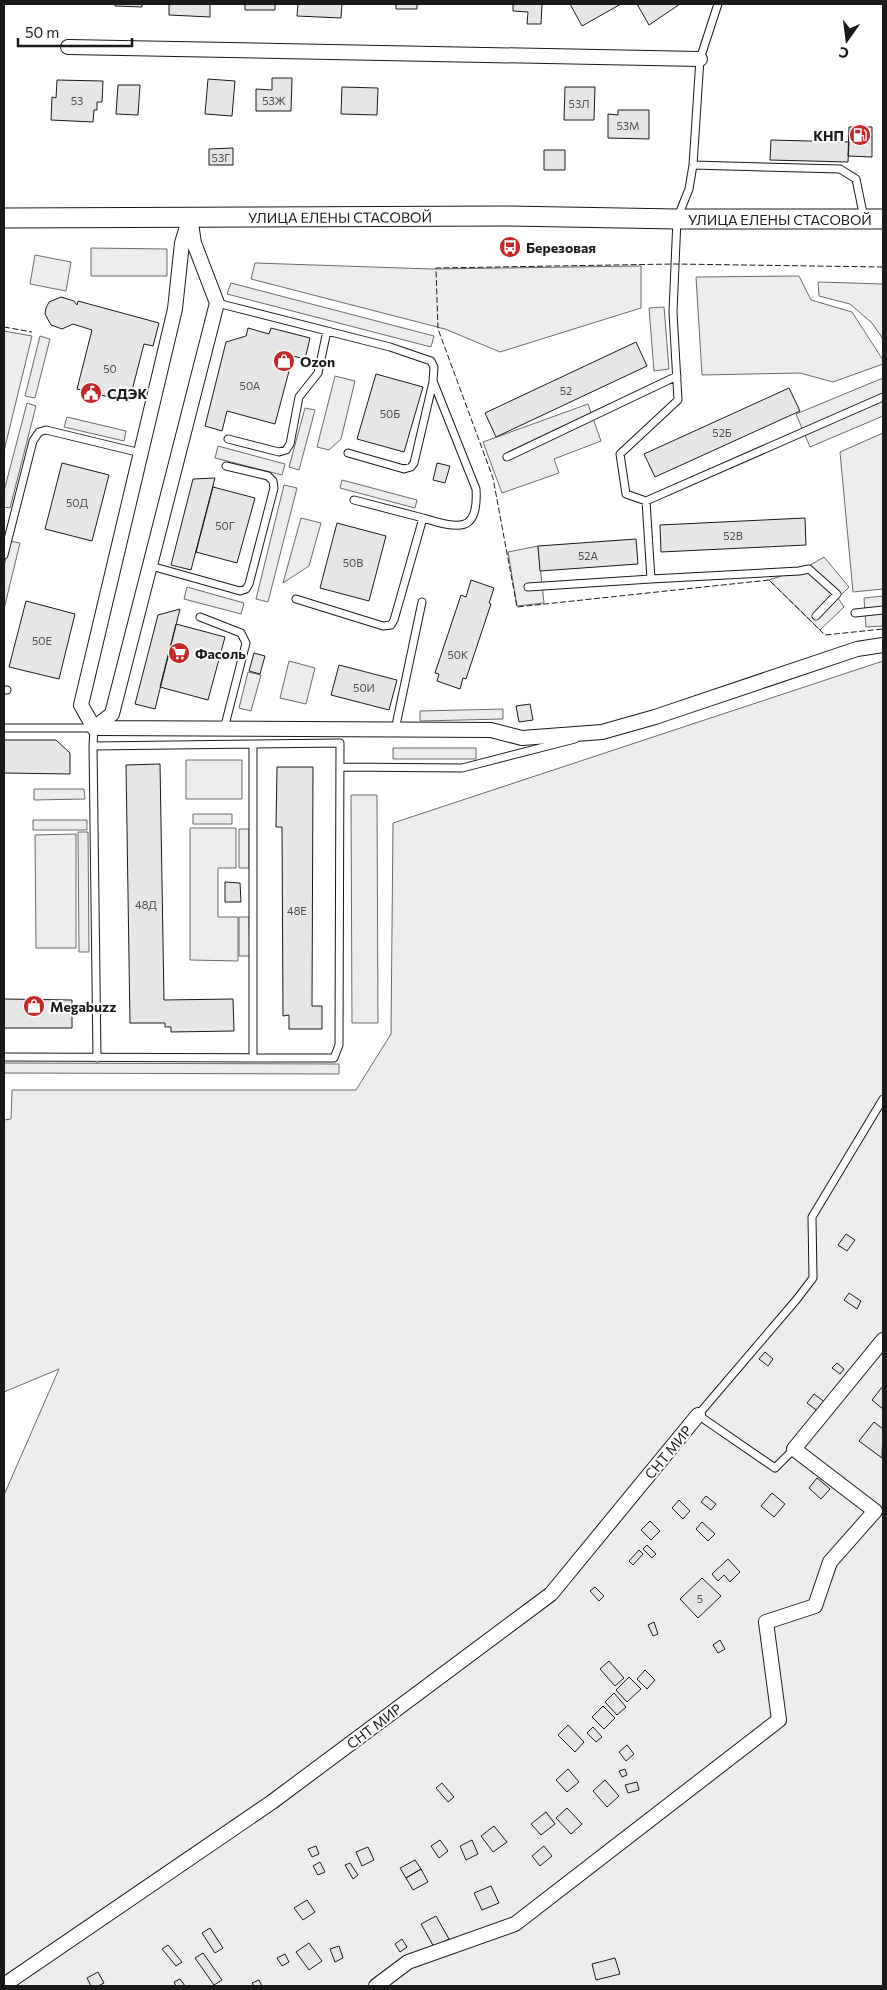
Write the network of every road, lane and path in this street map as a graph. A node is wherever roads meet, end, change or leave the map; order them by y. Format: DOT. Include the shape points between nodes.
graph roads {
  1 [pos="718,4"];
  2 [pos="68,48"];
  3 [pos="700,59"];
  4 [pos="693,165"];
  5 [pos="190,217"];
  6 [pos="4,218"];
  7 [pos="864,218"];
  8 [pos="677,219"];
  9 [pos="883,219"];
  10 [pos="217,303"];
  11 [pos="327,331"];
  12 [pos="678,376"];
  13 [pos="433,381"];
  14 [pos="883,397"];
  15 [pos="228,439"];
  16 [pos="140,453"];
  17 [pos="348,453"];
  18 [pos="506,457"];
  19 [pos="226,466"];
  20 [pos="354,500"];
  21 [pos="646,502"];
  22 [pos="423,518"];
  23 [pos="4,555"];
  24 [pos="151,566"];
  25 [pos="651,579"];
  26 [pos="528,587"];
  27 [pos="296,599"];
  28 [pos="422,602"];
  29 [pos="883,610"];
  30 [pos="855,613"];
  31 [pos="816,616"];
  32 [pos="200,617"];
  33 [pos="883,645"];
  34 [pos="4,728"];
  35 [pos="94,728"];
  36 [pos="224,729"];
  37 [pos="395,730"];
  38 [pos="602,732"];
  39 [pos="253,744"];
  40 [pos="93,746"];
  41 [pos="340,767"];
  42 [pos="4,1057"];
  43 [pos="97,1058"];
  44 [pos="253,1058"];
  45 [pos="883,1098"];
  46 [pos="883,1340"];
  47 [pos="698,1415"];
  48 [pos="794,1449"];
  49 [pos="4,1985"];
  50 [pos="376,1986"];
  1 -- 3 [label="lane, УЛИЦА ЕЛЕНЫ СТАСОВОЙ"];
  2 -- 3 [label="street"];
  3 -- 4 [label="lane, УЛИЦА ЕЛЕНЫ СТАСОВОЙ"];
  4 -- 7 [label="lane" via="840,169 856,179"];
  4 -- 8 [label="lane, УЛИЦА ЕЛЕНЫ СТАСОВОЙ" via="689,189"];
  5 -- 6 [label="main road, УЛИЦА ЕЛЕНЫ СТАСОВОЙ"];
  5 -- 8 [label="main road, УЛИЦА ЕЛЕНЫ СТАСОВОЙ"];
  5 -- 10 [label="street" via="194,243"];
  5 -- 16 [label="street" via="182,243 175,309"];
  7 -- 8 [label="main road, УЛИЦА ЕЛЕНЫ СТАСОВОЙ"];
  7 -- 9 [label="main road, УЛИЦА ЕЛЕНЫ СТАСОВОЙ"];
  8 -- 12 [label="lane" via="673,312"];
  10 -- 11 [label="lane"];
  10 -- 24 [label="street"];
  11 -- 13 [label="lane" via="425,358 434,367"];
  11 -- 15 [label="lane" via="318,373 299,397 286,450 279,452"];
  12 -- 18 [label="lane"];
  12 -- 21 [label="lane" via="678,400 620,454 626,494"];
  13 -- 17 [label="lane" via="411,467 404,469"];
  13 -- 22 [label="lane" via="476,489 477,503 475,514 459,527"];
  14 -- 21 [label="lane"];
  16 -- 23 [label="lane" via="46,430 39,432 33,441"];
  16 -- 35 [label="street" via="81,705"];
  19 -- 24 [label="lane" via="268,476 273,481 274,488 246,589 240,591"];
  20 -- 22 [label="lane"];
  21 -- 25 [label="lane"];
  22 -- 27 [label="lane" via="391,625 382,626"];
  24 -- 35 [label="street" via="112,714"];
  25 -- 26 [label="lane"];
  25 -- 31 [label="lane" via="809,570 836,594"];
  28 -- 37 [label="lane"];
  29 -- 30 [label="lane"];
  32 -- 36 [label="lane" via="242,633 246,643"];
  33 -- 38 [label="street" via="857,649"];
  34 -- 35 [label="lane"];
  35 -- 36 [label="street"];
  35 -- 40 [label="lane"];
  36 -- 37 [label="street"];
  37 -- 38 [label="street" via="492,730 522,738"];
  38 -- 41 [label="lane" via="462,768"];
  39 -- 40 [label="lane"];
  39 -- 41 [label="lane" via="340,744"];
  39 -- 44 [label="lane"];
  40 -- 43 [label="lane"];
  41 -- 44 [label="lane" via="339,1045 334,1058"];
  42 -- 43 [label="lane"];
  43 -- 44 [label="lane"];
  45 -- 47 [label="lane" via="812,1217 813,1278"];
  46 -- 48 [label="street"];
  47 -- 48 [label="lane" via="775,1468"];
  47 -- 49 [label="street, СНТ МИР" via="551,1594 272,1802"];
  48 -- 50 [label="street" via="875,1511 830,1562 815,1606 766,1622 779,1720 515,1924 408,1962"];
}
